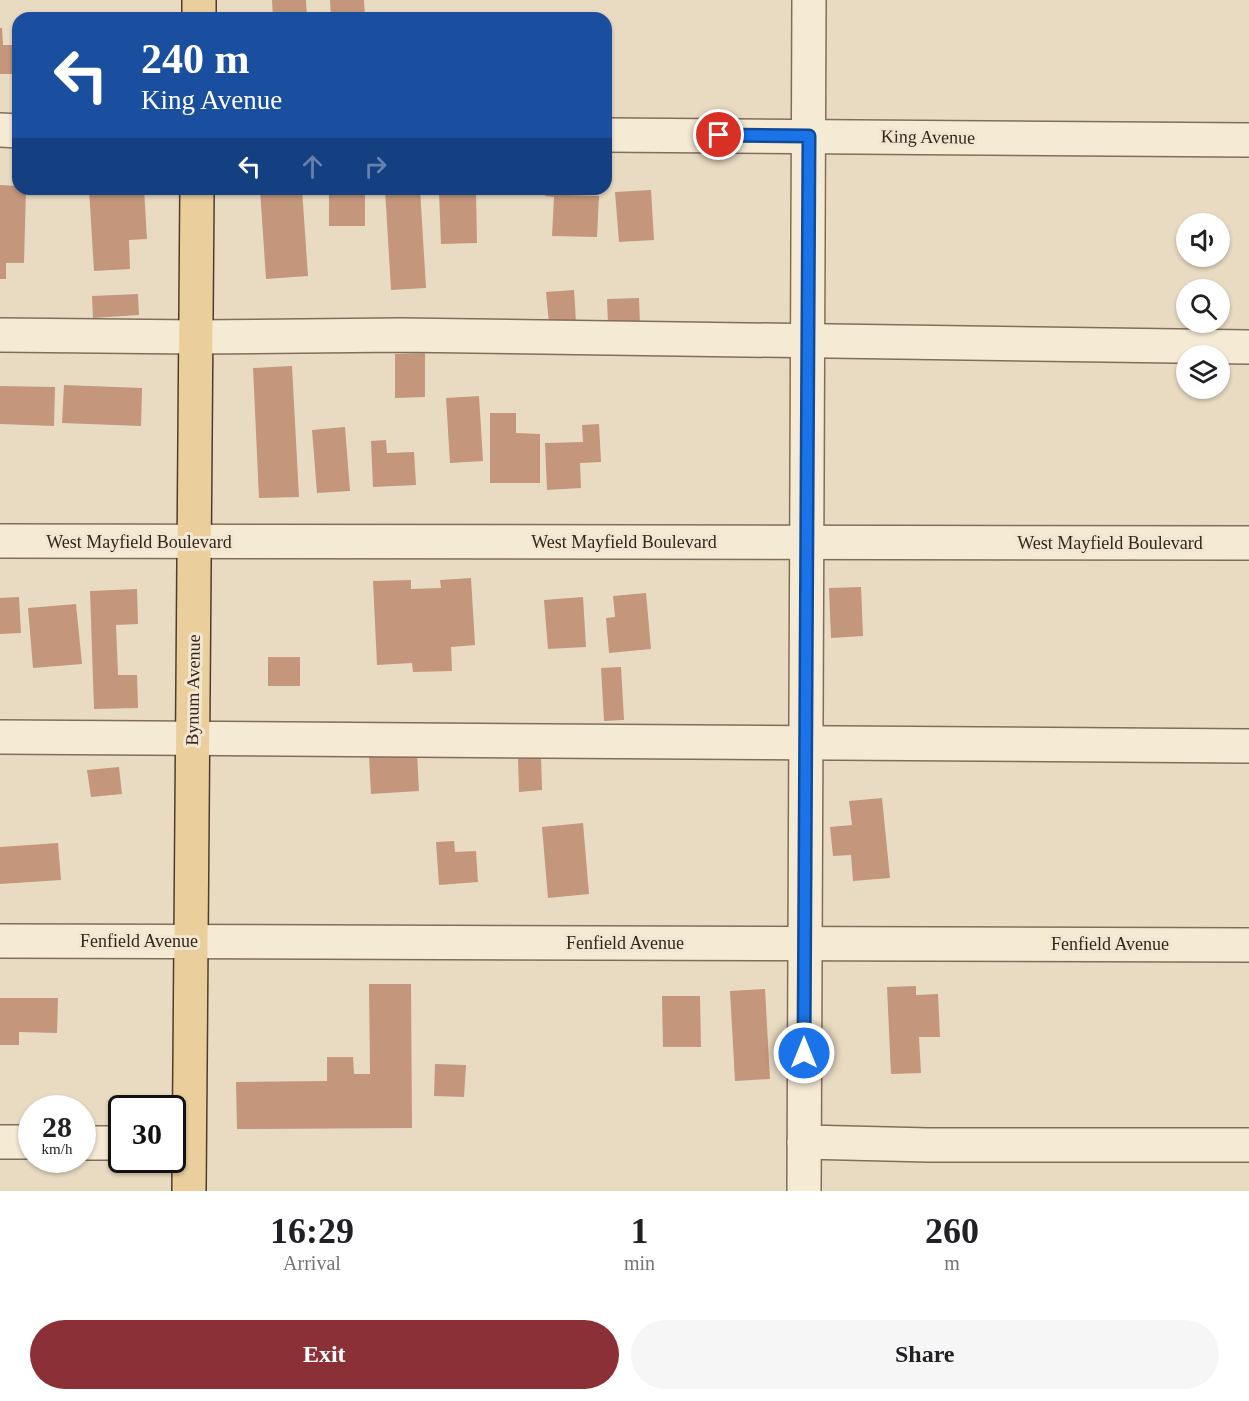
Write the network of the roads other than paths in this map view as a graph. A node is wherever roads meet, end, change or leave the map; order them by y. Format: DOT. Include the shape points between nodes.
graph roads {
  1 [pos="809,0"];
  2 [pos="612,135"];
  3 [pos="809,136"];
  4 [pos="1249,140"];
  5 [pos="197,195"];
  6 [pos="0,335"];
  7 [pos="196,337"];
  8 [pos="808,339"];
  9 [pos="1249,347"];
  10 [pos="0,541"];
  11 [pos="195,542"];
  12 [pos="806,542"];
  13 [pos="1249,543"];
  14 [pos="0,737"];
  15 [pos="192,738"];
  16 [pos="805,743"];
  17 [pos="1249,746"];
  18 [pos="0,941"];
  19 [pos="190,941"];
  20 [pos="804,943"];
  21 [pos="1249,945"];
  22 [pos="183,1095"];
  23 [pos="0,1142"];
  24 [pos="18,1142"];
  25 [pos="804,1142"];
  26 [pos="1249,1145"];
  27 [pos="186,1173"];
  28 [pos="189,1191"];
  29 [pos="804,1191"];
  1 -- 3 [label="street"];
  2 -- 3 [label="street, King Avenue"];
  3 -- 4 [label="street, King Avenue"];
  3 -- 8 [label="street"];
  5 -- 7 [label="main road, Bynum Avenue"];
  6 -- 7 [label="street"];
  7 -- 8 [label="street" via="400,334"];
  7 -- 11 [label="main road, Bynum Avenue"];
  8 -- 9 [label="street"];
  8 -- 12 [label="street"];
  10 -- 11 [label="street, West Mayfield Boulevard"];
  11 -- 12 [label="street, West Mayfield Boulevard"];
  11 -- 15 [label="main road, Bynum Avenue"];
  12 -- 13 [label="street, West Mayfield Boulevard"];
  12 -- 16 [label="street"];
  14 -- 15 [label="street"];
  15 -- 16 [label="street"];
  15 -- 19 [label="main road, Bynum Avenue"];
  16 -- 17 [label="street"];
  16 -- 20 [label="street"];
  18 -- 19 [label="street, Fenfield Avenue"];
  19 -- 20 [label="street, Fenfield Avenue"];
  19 -- 22 [label="main road, Bynum Avenue"];
  20 -- 21 [label="street, Fenfield Avenue"];
  20 -- 25 [label="street"];
  23 -- 24 [label="street"];
  25 -- 26 [label="street"];
  25 -- 29 [label="street"];
  27 -- 28 [label="main road, Bynum Avenue"];
}
